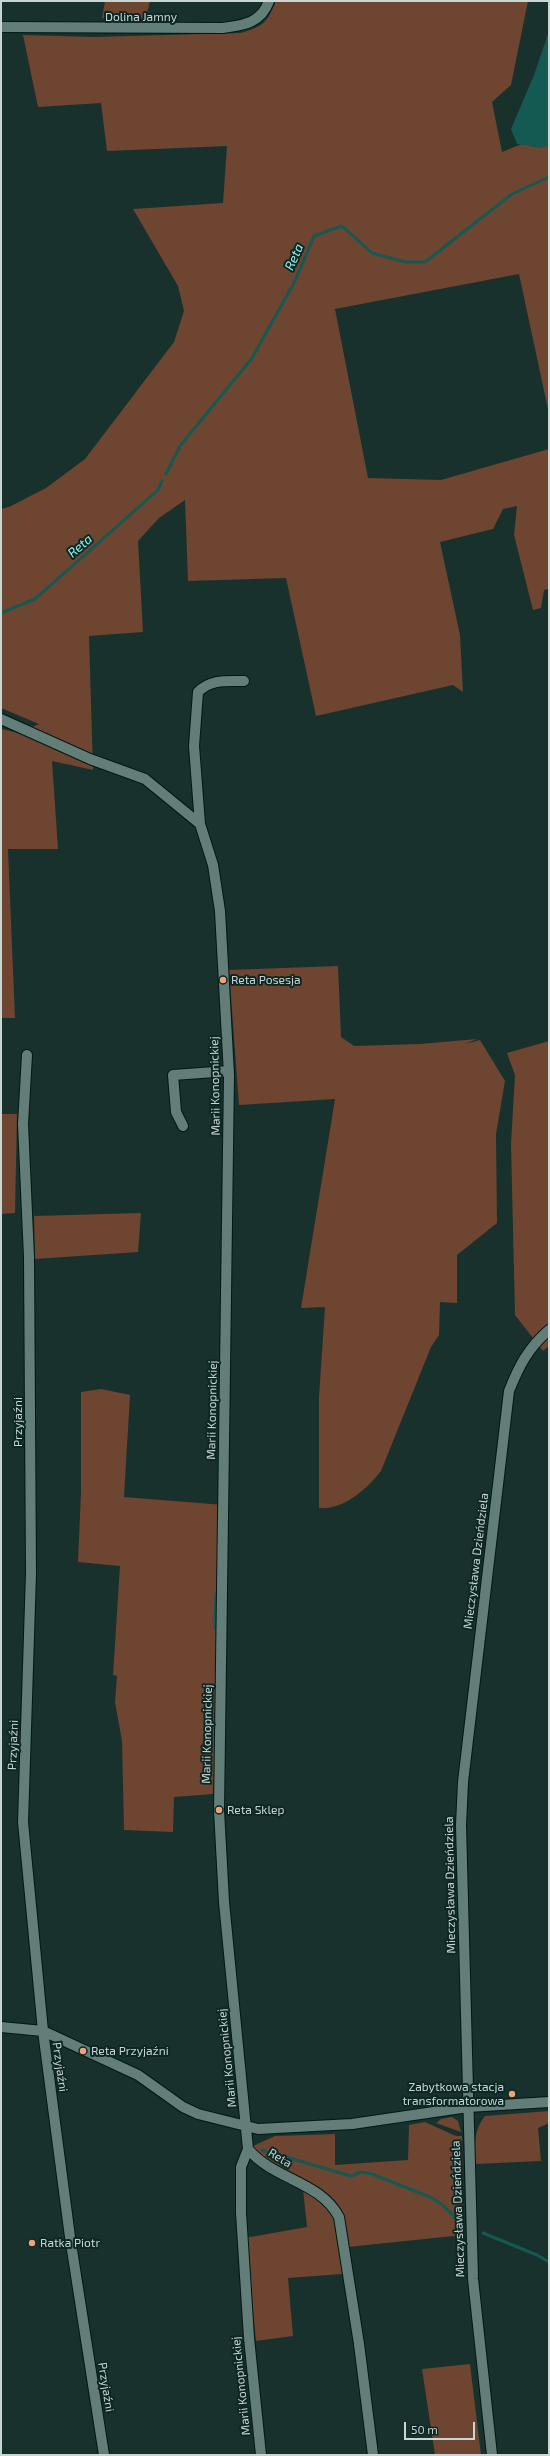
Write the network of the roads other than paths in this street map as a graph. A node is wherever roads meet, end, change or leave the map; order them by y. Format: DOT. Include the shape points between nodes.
graph roads {
  1 [pos="269,1"];
  2 [pos="1,27"];
  3 [pos="244,681"];
  4 [pos="1,719"];
  5 [pos="200,824"];
  6 [pos="27,1055"];
  7 [pos="229,1071"];
  8 [pos="184,1126"];
  9 [pos="549,1330"];
  10 [pos="1,2027"];
  11 [pos="43,2031"];
  12 [pos="549,2102"];
  13 [pos="468,2107"];
  14 [pos="247,2127"];
  15 [pos="248,2149"];
  16 [pos="104,2455"];
  17 [pos="261,2455"];
  18 [pos="373,2455"];
  19 [pos="492,2455"];
  1 -- 2 [label="street, Dolina Jamny" via="264,13 248,24 218,29"];
  3 -- 5 [label="street, Marii Konopnickiej" via="214,682 205,685 198,692 194,746"];
  4 -- 5 [label="street" via="90,759 145,779"];
  5 -- 7 [label="street, Marii Konopnickiej" via="213,865 220,911"];
  6 -- 11 [label="street, Przyjaźni" via="23,1124 29,1250 31,1573 23,1822"];
  7 -- 8 [label="street" via="173,1075 176,1112"];
  7 -- 14 [label="street, Marii Konopnickiej" via="219,1810 224,1902"];
  9 -- 13 [label="street, Mieczysława Dzieńdziela" via="534,1343 520,1363 509,1391 463,1782 461,1833"];
  10 -- 11 [label="street"];
  11 -- 14 [label="street" via="138,2075 183,2107 198,2114"];
  11 -- 16 [label="street, Przyjaźni" via="70,2236"];
  12 -- 13 [label="street"];
  13 -- 14 [label="street" via="352,2124 262,2129"];
  13 -- 19 [label="street, Mieczysława Dzieńdziela" via="473,2279"];
  14 -- 15 [label="street"];
  15 -- 17 [label="street, Marii Konopnickiej" via="241,2167 241,2213 248,2338"];
  15 -- 18 [label="street, Reta" via="276,2172 330,2202 339,2217"];
}
